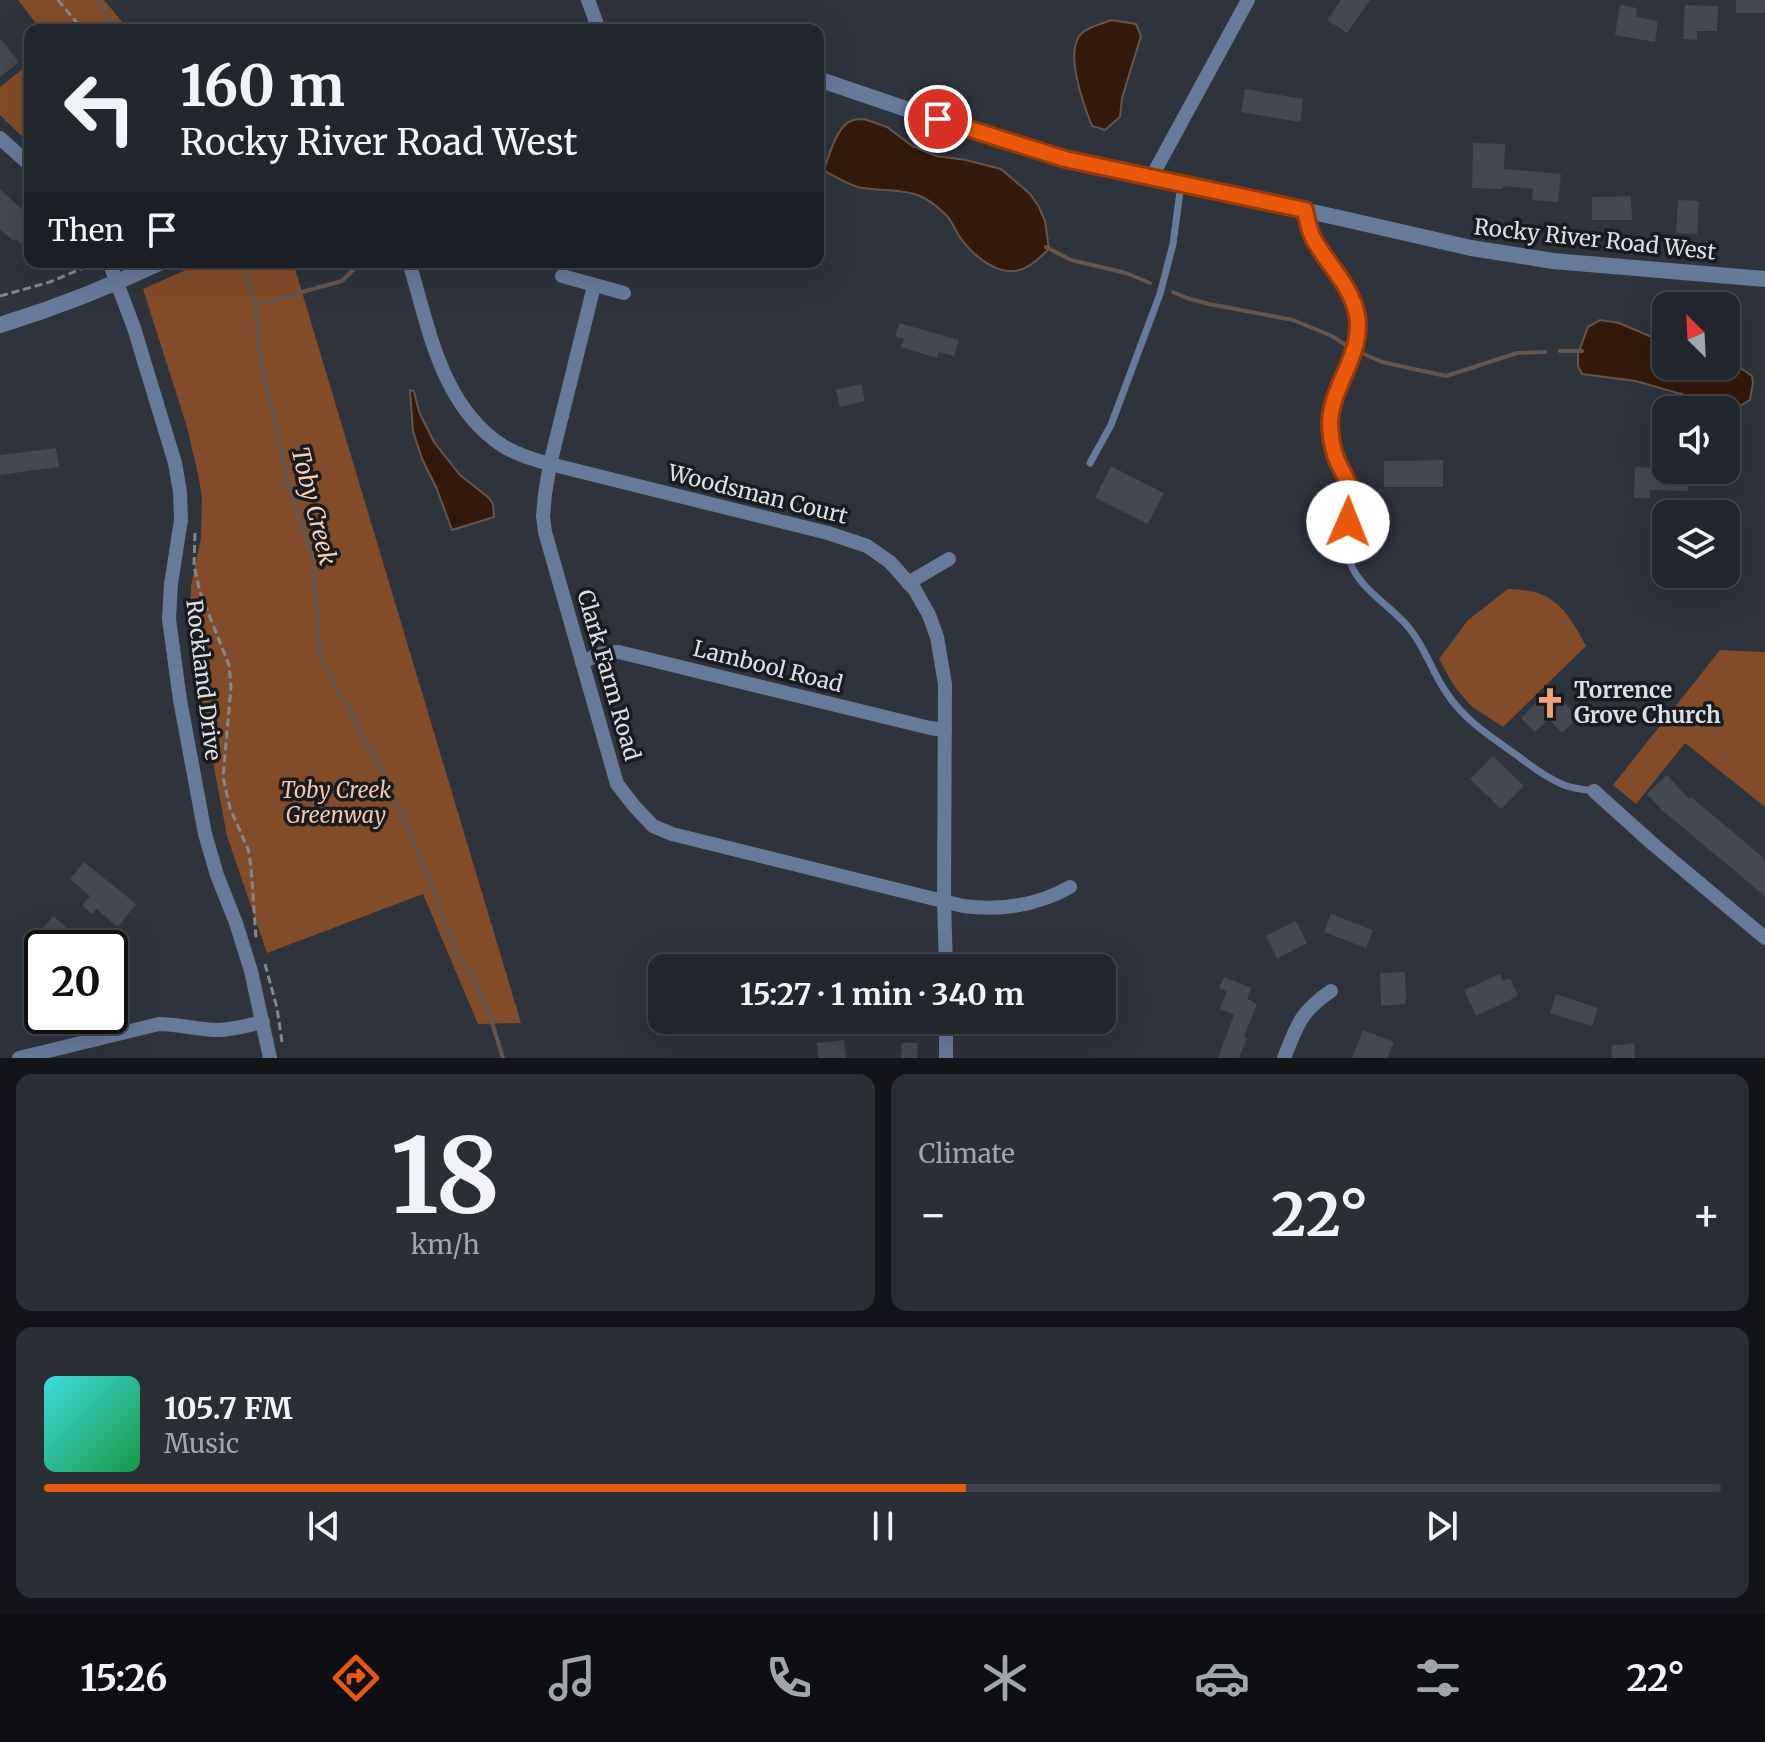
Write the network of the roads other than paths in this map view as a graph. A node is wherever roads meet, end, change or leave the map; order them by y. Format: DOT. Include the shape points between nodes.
graph roads {
  1 [pos="588,0"];
  2 [pos="1248,0"];
  3 [pos="597,24"];
  4 [pos="824,81"];
  5 [pos="0,138"];
  6 [pos="24,160"];
  7 [pos="1151,178"];
  8 [pos="1181,184"];
  9 [pos="1305,210"];
  10 [pos="111,268"];
  11 [pos="148,268"];
  12 [pos="411,268"];
  13 [pos="562,276"];
  14 [pos="1765,279"];
  15 [pos="116,282"];
  16 [pos="594,286"];
  17 [pos="624,293"];
  18 [pos="0,325"];
  19 [pos="1090,463"];
  20 [pos="550,464"];
  21 [pos="949,559"];
  22 [pos="908,583"];
  23 [pos="582,662"];
  24 [pos="945,730"];
  25 [pos="1594,791"];
  26 [pos="1070,887"];
  27 [pos="944,902"];
  28 [pos="1765,938"];
  29 [pos="946,954"];
  30 [pos="1331,991"];
  31 [pos="263,1022"];
  32 [pos="946,1034"];
  33 [pos="19,1058"];
  34 [pos="270,1058"];
  35 [pos="946,1058"];
  36 [pos="1284,1058"];
  1 -- 3 [label="street"];
  2 -- 7 [label="street"];
  4 -- 7 [label="street, Rocky River Road West" via="1010,143"];
  5 -- 6 [label="street"];
  7 -- 8 [label="street, Rocky River Road West"];
  8 -- 9 [label="street, Rocky River Road West"];
  8 -- 19 [label="lane" via="1160,294 1111,425"];
  9 -- 14 [label="street, Rocky River Road West" via="1545,260"];
  9 -- 25 [label="lane" via="1314,240 1356,312 1358,339 1331,409 1330,425 1331,442 1351,488 1348,555 1356,573 1410,629 1447,694 1474,725 1549,778"];
  10 -- 15 [label="street, Rockland Drive"];
  11 -- 15 [label="street"];
  12 -- 20 [label="street, Woodsman Court" via="441,368 459,404 504,447"];
  13 -- 16 [label="street"];
  15 -- 18 [label="street"];
  15 -- 31 [label="street, Rockland Drive" via="175,463 181,520 169,619 180,700 205,834"];
  16 -- 17 [label="street"];
  16 -- 20 [label="street, Clark Farm Road"];
  20 -- 22 [label="street, Woodsman Court" via="828,533 867,546"];
  20 -- 23 [label="street, Clark Farm Road" via="545,532"];
  21 -- 22 [label="street"];
  22 -- 24 [label="street, Woodsman Court" via="937,637"];
  23 -- 24 [label="street, Lambool Road" via="619,652"];
  23 -- 27 [label="street, Clark Farm Road" via="617,784 653,826"];
  24 -- 27 [label="street, Woodsman Court"];
  25 -- 28 [label="street"];
  26 -- 27 [label="street, Clark Farm Road" via="1012,908"];
  27 -- 29 [label="street, Woodsman Court"];
  30 -- 36 [label="street" via="1302,1016"];
  31 -- 33 [label="street" via="220,1030 159,1024"];
  31 -- 34 [label="street, Rockland Drive"];
  32 -- 35 [label="street"];
}
